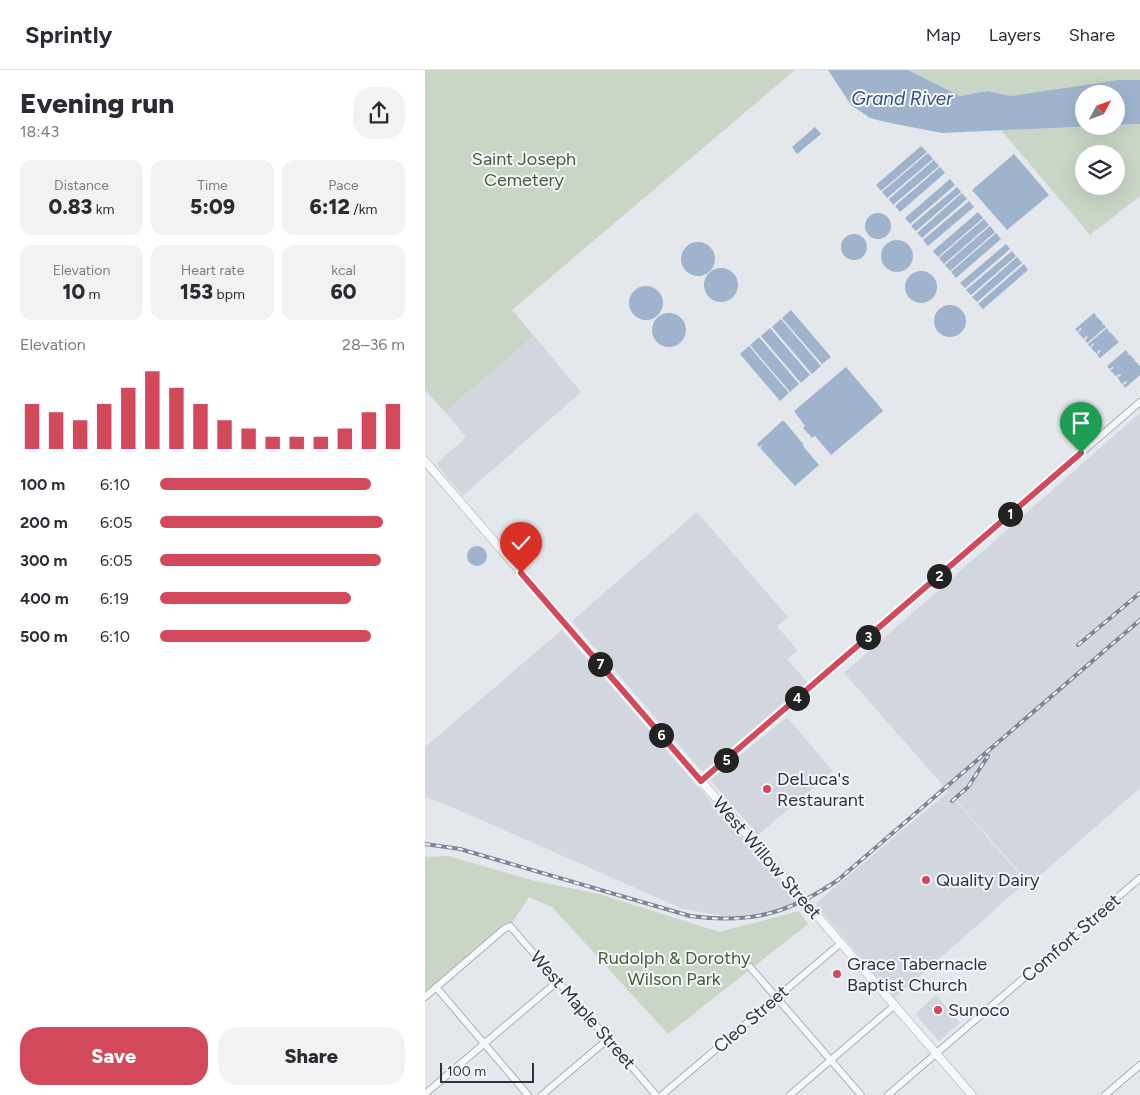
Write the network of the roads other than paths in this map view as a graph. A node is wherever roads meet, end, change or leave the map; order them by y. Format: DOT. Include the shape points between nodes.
graph roads {
  1 [pos="1140,402"];
  2 [pos="425,462"];
  3 [pos="701,781"];
  4 [pos="1140,878"];
  5 [pos="841,943"];
  6 [pos="751,967"];
  7 [pos="558,981"];
  8 [pos="436,988"];
  9 [pos="425,997"];
  10 [pos="776,997"];
  11 [pos="895,1006"];
  12 [pos="608,1039"];
  13 [pos="484,1043"];
  14 [pos="937,1054"];
  15 [pos="831,1060"];
  16 [pos="1140,1065"];
  17 [pos="425,1094"];
  18 [pos="528,1095"];
  19 [pos="543,1095"];
  20 [pos="656,1095"];
  21 [pos="662,1095"];
  22 [pos="790,1095"];
  23 [pos="861,1095"];
  24 [pos="888,1095"];
  25 [pos="972,1095"];
  26 [pos="1105,1095"];
  1 -- 3 [label="street"];
  2 -- 3 [label="street, West Willow Street"];
  3 -- 5 [label="street, West Willow Street"];
  4 -- 14 [label="street, Comfort Street"];
  5 -- 10 [label="street, Cleo Street"];
  5 -- 11 [label="street, West Willow Street"];
  6 -- 10 [label="street"];
  7 -- 8 [label="street, West Maple Street" via="510,926"];
  7 -- 12 [label="street, West Maple Street"];
  7 -- 13 [label="street"];
  8 -- 9 [label="street"];
  8 -- 13 [label="street"];
  10 -- 15 [label="street"];
  10 -- 21 [label="street, Cleo Street"];
  11 -- 14 [label="street, West Willow Street"];
  11 -- 15 [label="street"];
  12 -- 19 [label="street"];
  12 -- 20 [label="street, West Maple Street"];
  13 -- 17 [label="street"];
  13 -- 18 [label="street"];
  14 -- 24 [label="street, Comfort Street"];
  14 -- 25 [label="street, West Willow Street"];
  15 -- 22 [label="street"];
  15 -- 23 [label="street"];
  16 -- 26 [label="street"];
}
